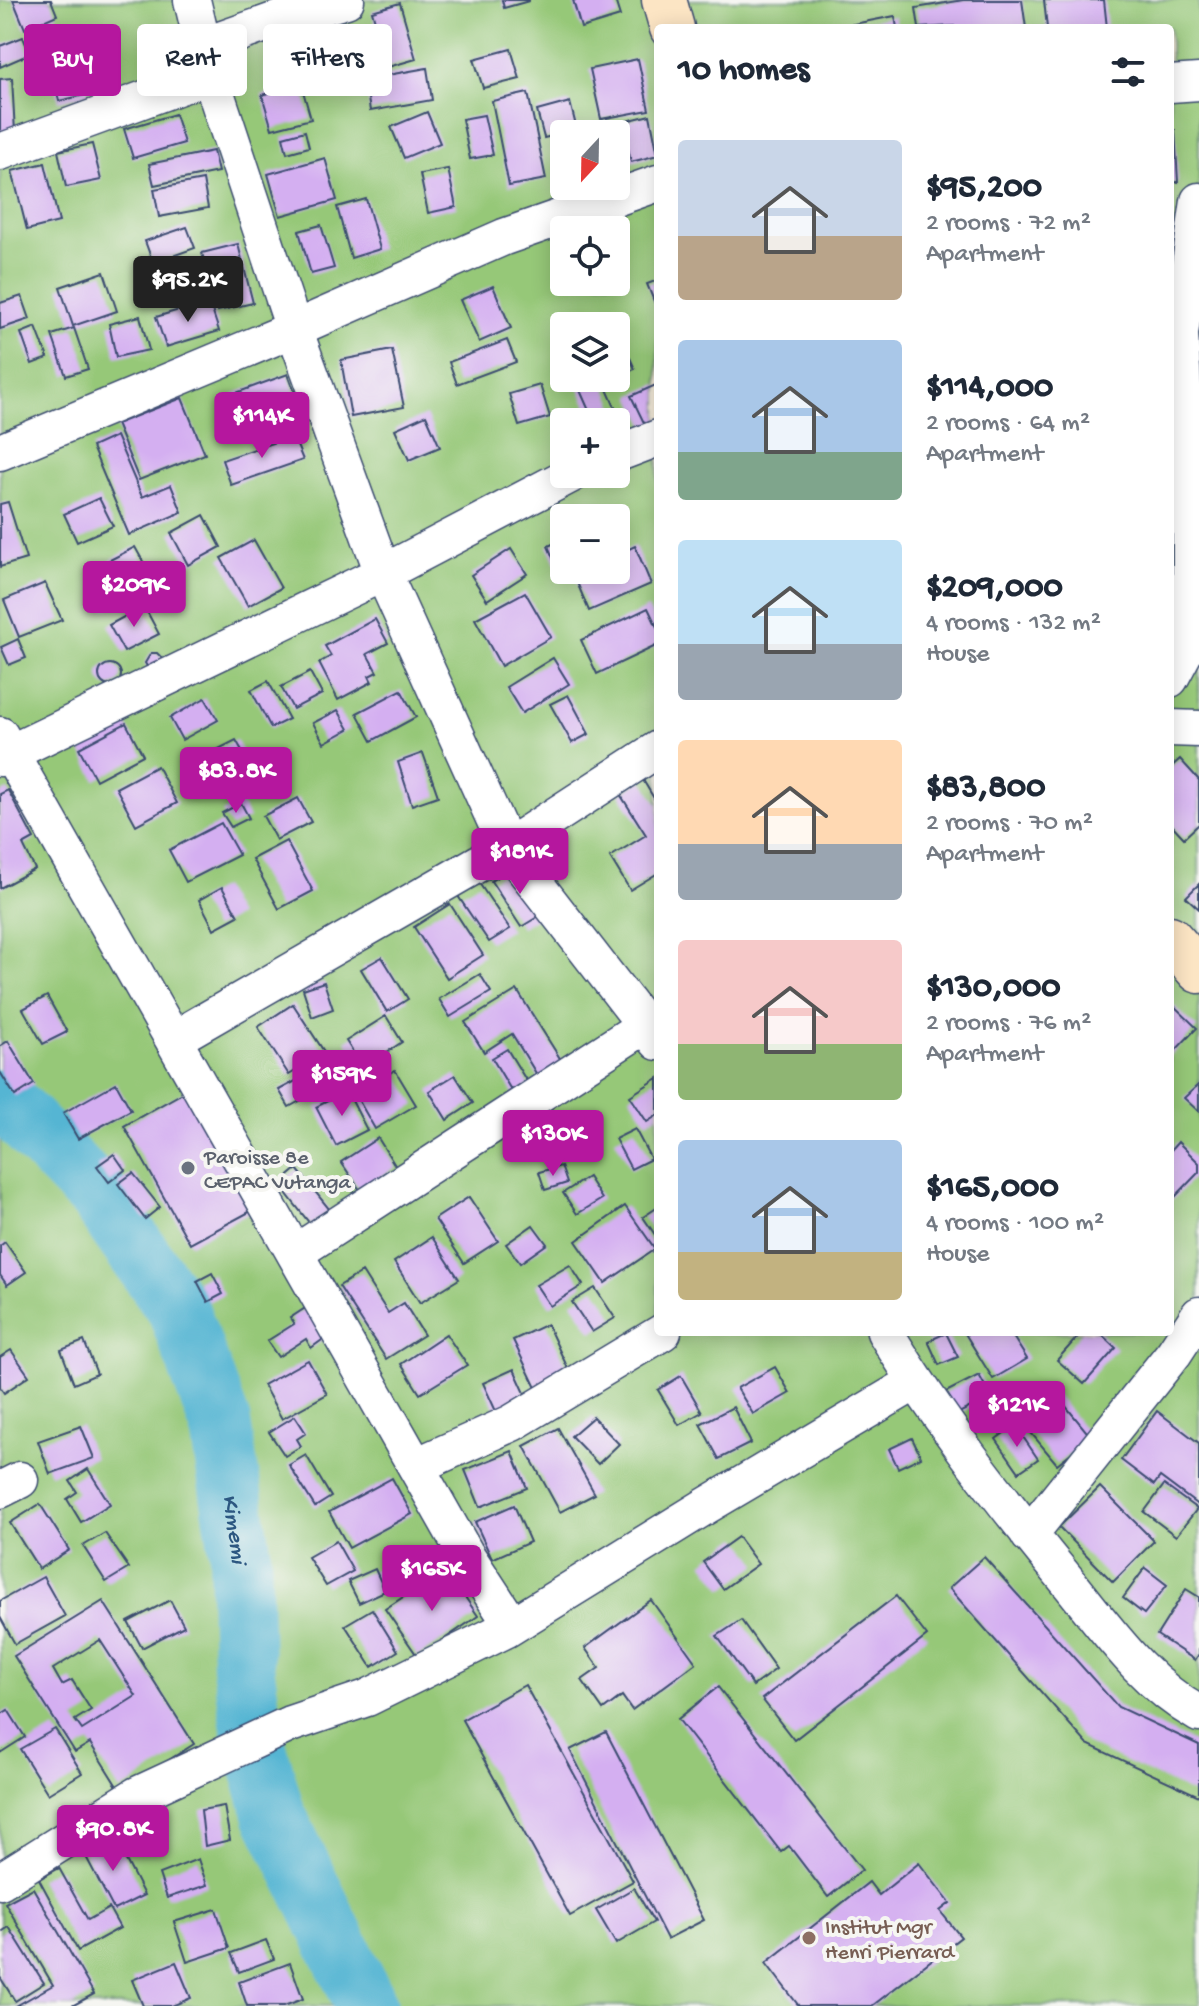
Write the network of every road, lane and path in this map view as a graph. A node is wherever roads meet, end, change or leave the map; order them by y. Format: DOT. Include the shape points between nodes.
graph roads {
  1 [pos="192,0"];
  2 [pos="346,0"];
  3 [pos="664,0"];
  4 [pos="198,24"];
  5 [pos="671,24"];
  6 [pos="247,37"];
  7 [pos="1199,82"];
  8 [pos="1174,84"];
  9 [pos="137,91"];
  10 [pos="217,96"];
  11 [pos="0,152"];
  12 [pos="654,184"];
  13 [pos="1199,201"];
  14 [pos="294,329"];
  15 [pos="1183,335"];
  16 [pos="654,440"];
  17 [pos="630,449"];
  18 [pos="0,452"];
  19 [pos="550,486"];
  20 [pos="383,573"];
  21 [pos="1174,672"];
  22 [pos="1174,728"];
  23 [pos="1199,729"];
  24 [pos="3,749"];
  25 [pos="654,752"];
  26 [pos="507,847"];
  27 [pos="653,1028"];
  28 [pos="174,1039"];
  29 [pos="295,1253"];
  30 [pos="1199,1315"];
  31 [pos="656,1336"];
  32 [pos="887,1336"];
  33 [pos="915,1382"];
  34 [pos="416,1466"];
  35 [pos="1029,1535"];
  36 [pos="512,1625"];
  37 [pos="1199,1714"];
  38 [pos="2,1876"];
  1 -- 4 [label="street"];
  2 -- 6 [label="street" via="274,21"];
  3 -- 5 [label="main road"];
  7 -- 8 [label="street"];
  9 -- 11 [label="street"];
  10 -- 14 [label="street"];
  12 -- 14 [label="street" via="504,237"];
  13 -- 15 [label="street"];
  14 -- 18 [label="street"];
  14 -- 20 [label="street"];
  15 -- 21 [label="street" via="1191,640"];
  16 -- 17 [label="street"];
  19 -- 20 [label="street"];
  20 -- 24 [label="street"];
  20 -- 26 [label="street"];
  22 -- 23 [label="street"];
  24 -- 28 [label="street"];
  25 -- 26 [label="street"];
  26 -- 27 [label="street"];
  26 -- 28 [label="street"];
  27 -- 29 [label="street"];
  28 -- 29 [label="street"];
  29 -- 34 [label="street"];
  30 -- 35 [label="street"];
  31 -- 34 [label="street" via="512,1423"];
  32 -- 33 [label="street"];
  33 -- 35 [label="street"];
  33 -- 36 [label="street"];
  34 -- 36 [label="street"];
  35 -- 37 [label="street" via="1136,1666"];
  36 -- 38 [label="street" via="367,1698 290,1724 137,1795"];
}
